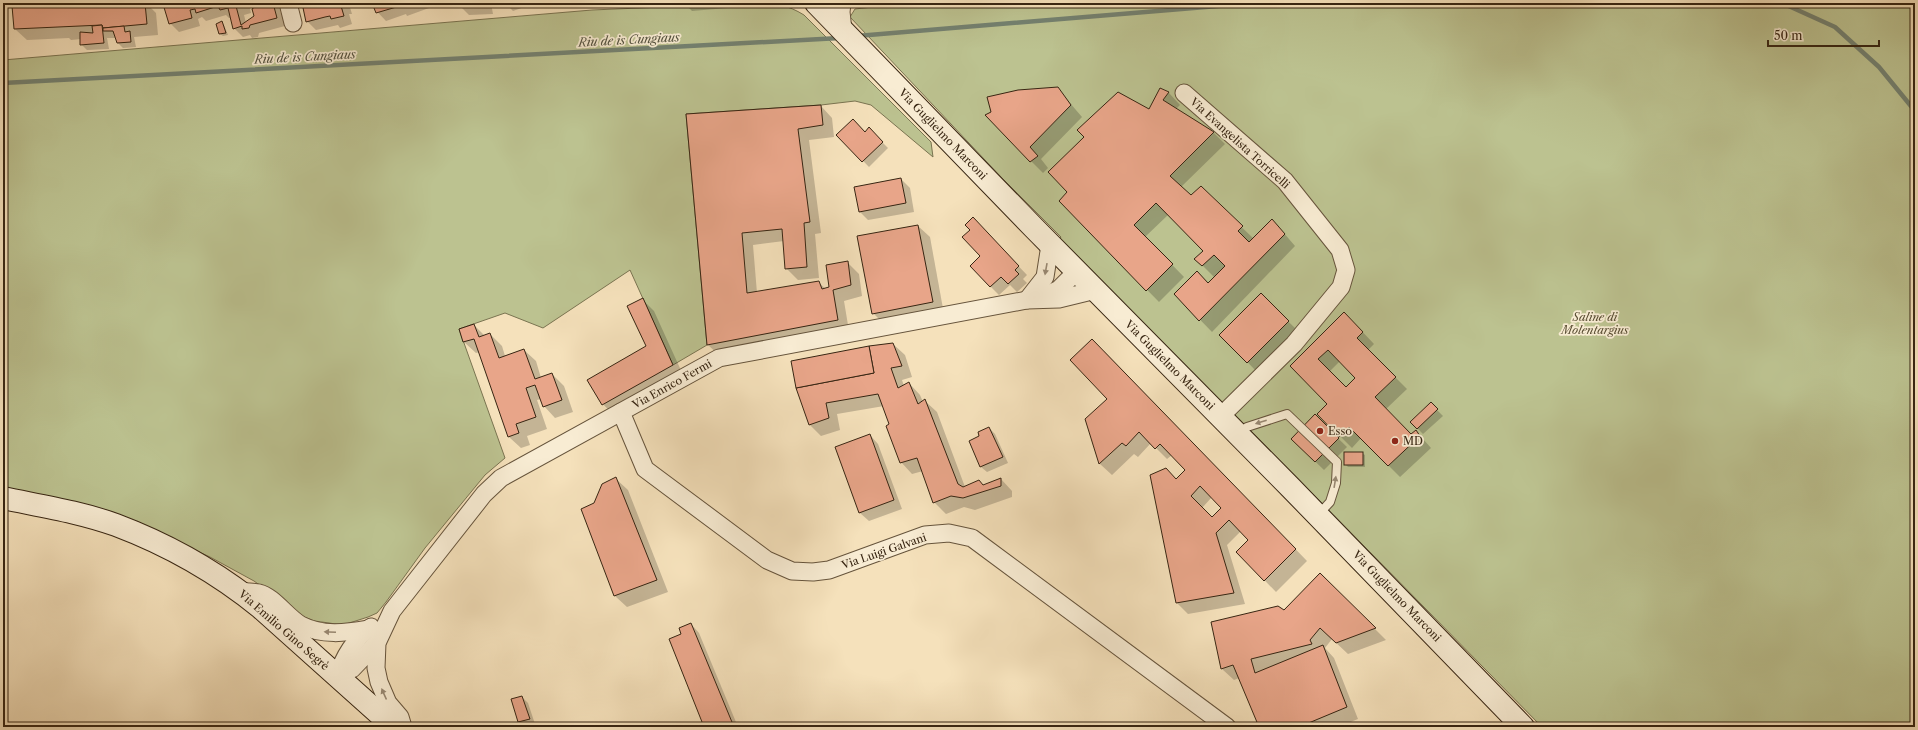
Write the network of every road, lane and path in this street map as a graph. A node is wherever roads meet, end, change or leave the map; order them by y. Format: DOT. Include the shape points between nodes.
graph roads {
  1 [pos="288,3"];
  2 [pos="816,3"];
  3 [pos="842,15"];
  4 [pos="293,23"];
  5 [pos="1184,93"];
  6 [pos="1050,245"];
  7 [pos="1077,271"];
  8 [pos="1096,290"];
  9 [pos="1032,300"];
  10 [pos="621,412"];
  11 [pos="1221,416"];
  12 [pos="1238,434"];
  13 [pos="3,498"];
  14 [pos="1318,515"];
  15 [pos="240,591"];
  16 [pos="372,636"];
  17 [pos="338,676"];
  18 [pos="394,727"];
  19 [pos="403,727"];
  20 [pos="1228,727"];
  21 [pos="1524,727"];
  1 -- 4 [label="street"];
  2 -- 3 [label="main road, Via Guglielmo Marconi"];
  3 -- 6 [label="main road, Via Guglielmo Marconi" via="934,124"];
  5 -- 11 [label="street, Via Evangelista Torricelli" via="1285,181 1340,250 1346,270 1341,287 1294,344"];
  6 -- 7 [label="main road, Via Guglielmo Marconi"];
  6 -- 9 [label="street, one-way" via="1045,276"];
  7 -- 8 [label="main road, Via Guglielmo Marconi"];
  7 -- 9 [label="street" via="1059,289"];
  8 -- 9 [label="street, Via Enrico Fermi" via="1059,300"];
  8 -- 11 [label="main road, Via Guglielmo Marconi"];
  9 -- 10 [label="street, Via Enrico Fermi" via="719,358"];
  10 -- 16 [label="street, Via Enrico Fermi" via="501,478 479,500"];
  10 -- 20 [label="street, Via Luigi Galvani" via="645,469 766,560 792,571 821,571 925,535 949,533 972,538"];
  11 -- 12 [label="main road, Via Guglielmo Marconi"];
  12 -- 14 [label="main road, Via Guglielmo Marconi"];
  14 -- 12 [label="lane, one-way" via="1330,502 1336,483 1337,462 1287,414 1247,427"];
  13 -- 15 [label="main road, Via Emilio Gino Segrè" via="115,525 199,564"];
  14 -- 21 [label="main road, Via Guglielmo Marconi"];
  16 -- 15 [label="street, one-way" via="312,629 300,624 260,593"];
  15 -- 17 [label="main road, Via Emilio Gino Segrè"];
  16 -- 17 [label="street" via="352,669"];
  19 -- 16 [label="street, one-way" via="400,716 388,703 379,682"];
  17 -- 18 [label="main road, Via Emilio Gino Segrè"];
}
